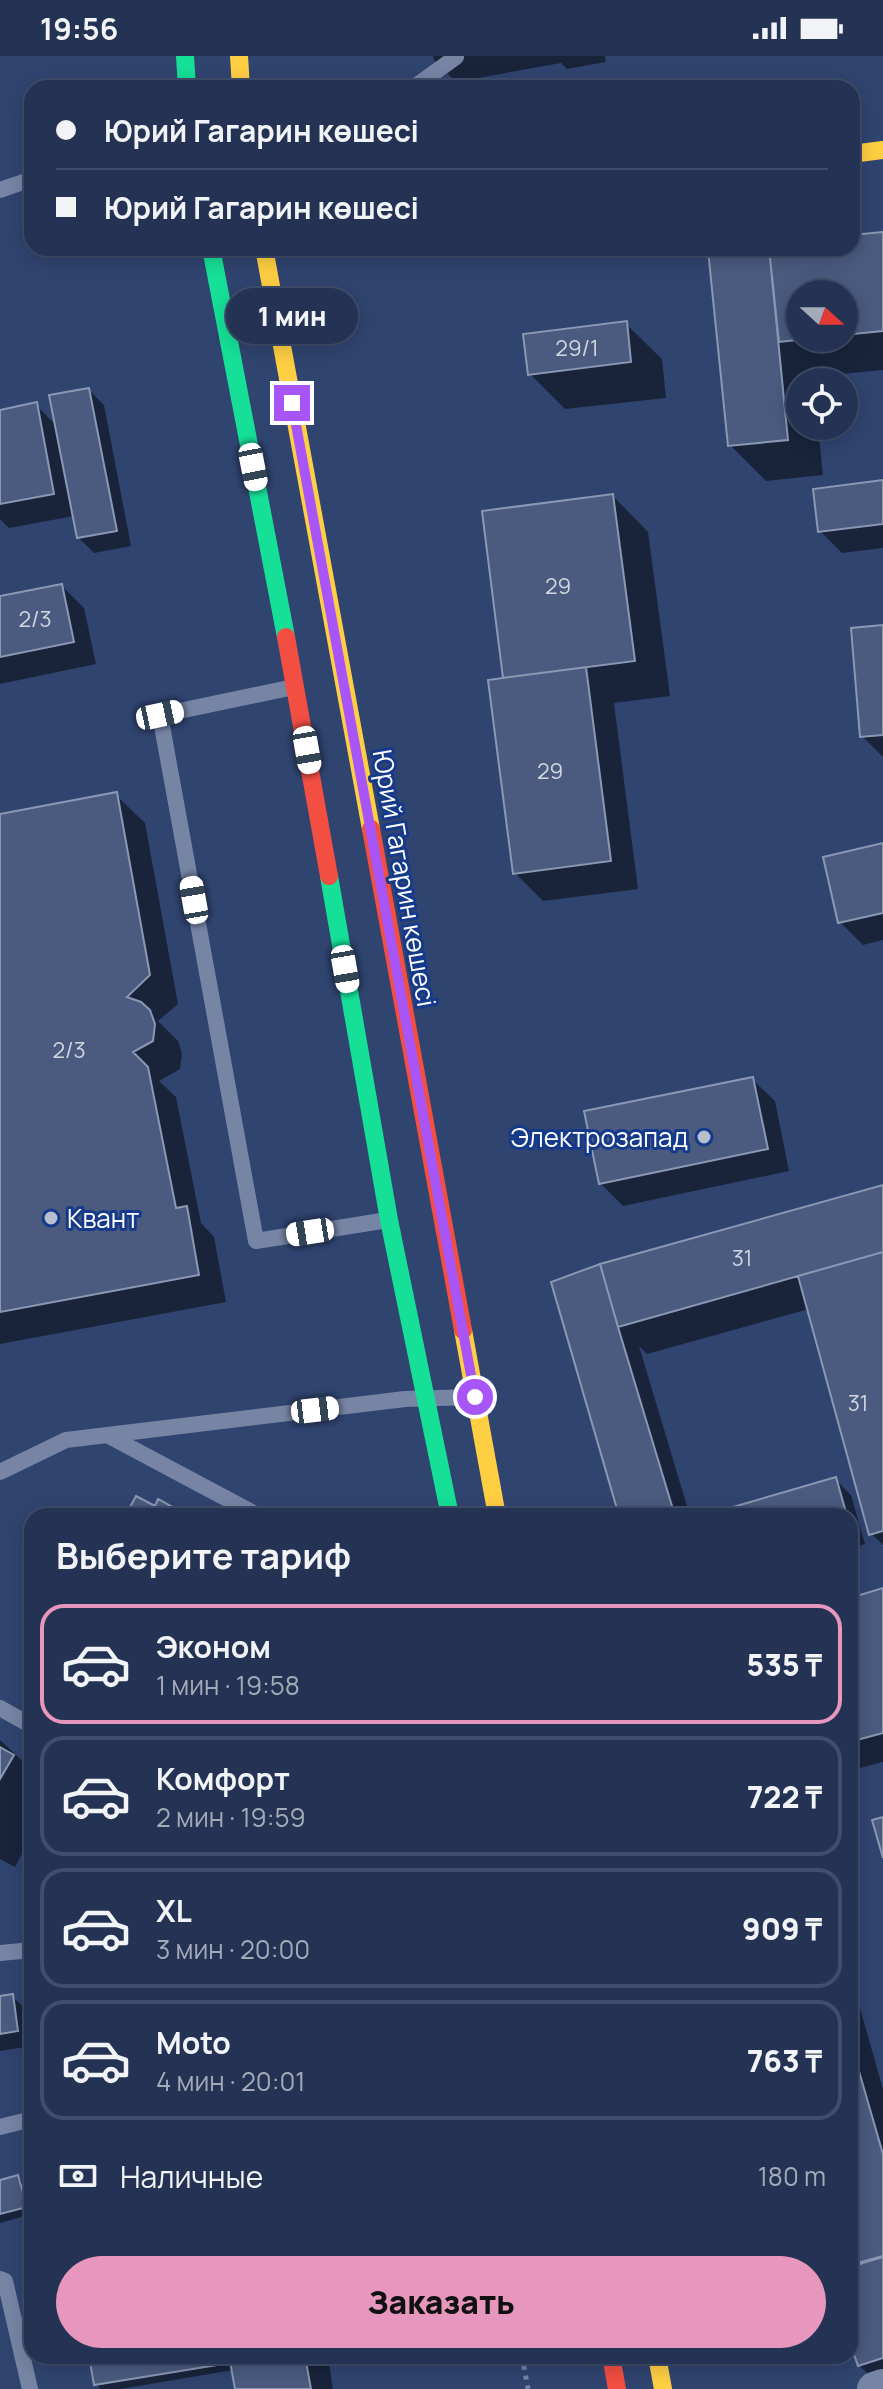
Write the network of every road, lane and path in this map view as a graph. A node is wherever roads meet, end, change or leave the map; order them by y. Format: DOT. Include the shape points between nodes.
graph roads {
  1 [pos="185,56"];
  2 [pos="239,56"];
  3 [pos="456,57"];
  4 [pos="186,80"];
  5 [pos="240,80"];
  6 [pos="424,80"];
  7 [pos="883,150"];
  8 [pos="860,153"];
  9 [pos="24,182"];
  10 [pos="0,190"];
  11 [pos="213,256"];
  12 [pos="265,256"];
  13 [pos="296,687"];
  14 [pos="389,1220"];
  15 [pos="475,1397"];
  16 [pos="427,1398"];
  17 [pos="107,1435"];
  18 [pos="0,1472"];
  19 [pos="244,1508"];
  20 [pos="448,1508"];
  21 [pos="496,1508"];
  22 [pos="0,1708"];
  23 [pos="24,1722"];
  24 [pos="24,1951"];
  25 [pos="0,1953"];
  26 [pos="24,2121"];
  27 [pos="0,2127"];
  28 [pos="0,2279"];
  29 [pos="24,2363"];
  30 [pos="24,2364"];
  31 [pos="523,2364"];
  32 [pos="612,2364"];
  33 [pos="658,2364"];
  34 [pos="883,2386"];
  35 [pos="30,2389"];
  36 [pos="528,2389"];
  37 [pos="617,2389"];
  38 [pos="663,2389"];
  39 [pos="874,2389"];
  1 -- 4 [label="main road"];
  2 -- 5 [label="main road"];
  3 -- 6 [label="lane"];
  7 -- 8 [label="main road"];
  9 -- 10 [label="lane"];
  11 -- 13 [label="main road"];
  12 -- 15 [label="main road, Юрий Гагарин көшесі"];
  13 -- 14 [label="main road"];
  13 -- 14 [label="lane" via="160,715 256,1241"];
  14 -- 16 [label="main road"];
  15 -- 16 [label="lane"];
  15 -- 21 [label="main road, Юрий Гагарин көшесі"];
  16 -- 17 [label="lane"];
  16 -- 20 [label="main road"];
  17 -- 18 [label="lane" via="66,1440"];
  17 -- 19 [label="lane"];
  22 -- 23 [label="lane"];
  24 -- 25 [label="lane"];
  26 -- 27 [label="lane"];
  28 -- 29 [label="lane" via="5,2281"];
  30 -- 35 [label="lane"];
  31 -- 36 [label="path"];
  32 -- 37 [label="main road"];
  33 -- 38 [label="main road"];
  34 -- 39 [label="street"];
}
